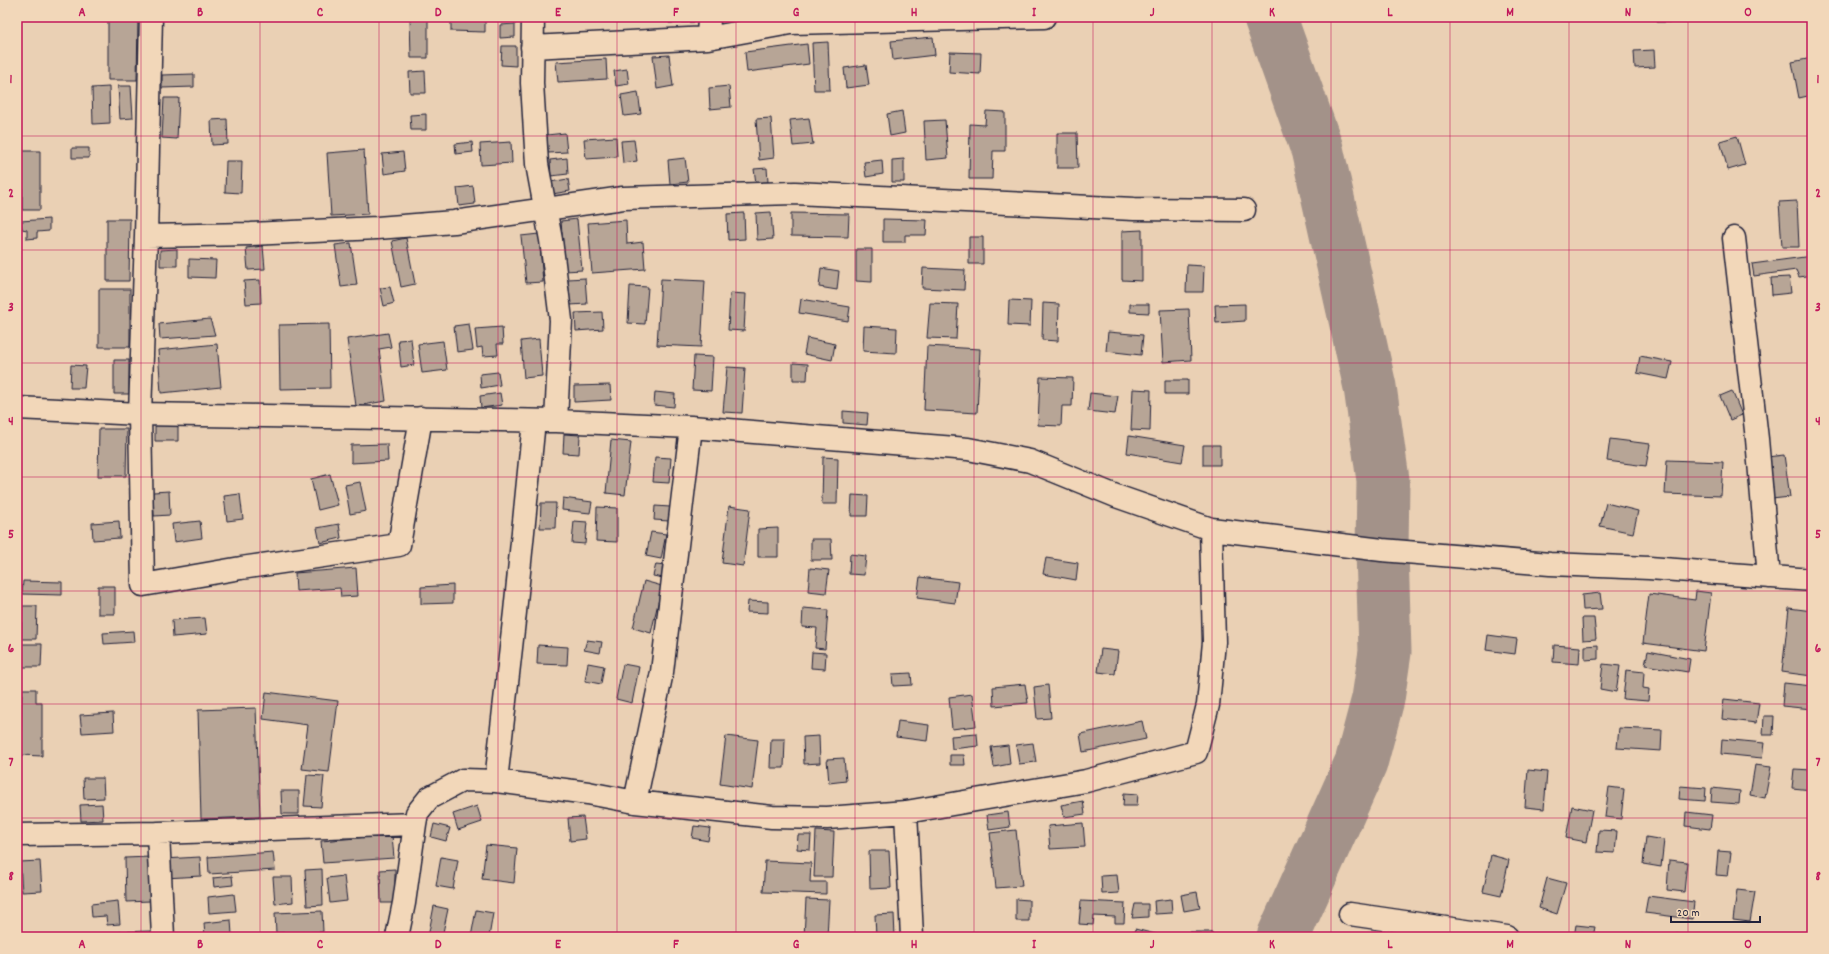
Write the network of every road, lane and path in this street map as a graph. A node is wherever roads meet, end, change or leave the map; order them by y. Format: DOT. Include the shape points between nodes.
graph roads {
  1 [pos="151,17"];
  2 [pos="533,17"];
  3 [pos="1044,17"];
  4 [pos="708,28"];
  5 [pos="532,47"];
  6 [pos="545,208"];
  7 [pos="1244,210"];
  8 [pos="146,236"];
  9 [pos="1734,238"];
  10 [pos="17,408"];
  11 [pos="140,414"];
  12 [pos="421,418"];
  13 [pos="534,421"];
  14 [pos="556,421"];
  15 [pos="691,427"];
  16 [pos="1211,529"];
  17 [pos="1769,577"];
  18 [pos="1812,580"];
  19 [pos="496,781"];
  20 [pos="635,802"];
  21 [pos="906,812"];
  22 [pos="415,824"];
  23 [pos="158,833"];
  24 [pos="17,835"];
  25 [pos="1350,914"];
  26 [pos="163,937"];
  27 [pos="397,937"];
  28 [pos="912,937"];
  29 [pos="1507,937"];
  1 -- 8 [label="street"];
  2 -- 5 [label="street"];
  3 -- 4 [label="street" via="790,23"];
  4 -- 5 [label="street"];
  5 -- 6 [label="street" via="537,164"];
  6 -- 7 [label="street" via="623,198 795,193 1134,209"];
  6 -- 8 [label="street" via="454,222 377,228"];
  6 -- 14 [label="street" via="561,320"];
  8 -- 11 [label="street"];
  9 -- 17 [label="street" via="1757,439"];
  10 -- 11 [label="street"];
  11 -- 12 [label="street"];
  11 -- 12 [label="street" via="143,585 399,545"];
  12 -- 13 [label="street"];
  13 -- 14 [label="street"];
  13 -- 19 [label="street"];
  14 -- 15 [label="street"];
  15 -- 16 [label="street" via="976,450 1030,461 1116,496"];
  15 -- 20 [label="street" via="662,672"];
  16 -- 17 [label="street" via="1390,551 1550,564"];
  16 -- 21 [label="street" via="1214,642 1208,705 1196,752 1086,781"];
  17 -- 18 [label="street"];
  19 -- 20 [label="street"];
  19 -- 22 [label="street" via="462,780 429,798 417,813"];
  20 -- 21 [label="street" via="772,817 828,818"];
  21 -- 28 [label="street"];
  22 -- 23 [label="street"];
  22 -- 27 [label="street"];
  23 -- 24 [label="street"];
  23 -- 26 [label="street"];
  25 -- 29 [label="street"];
}
